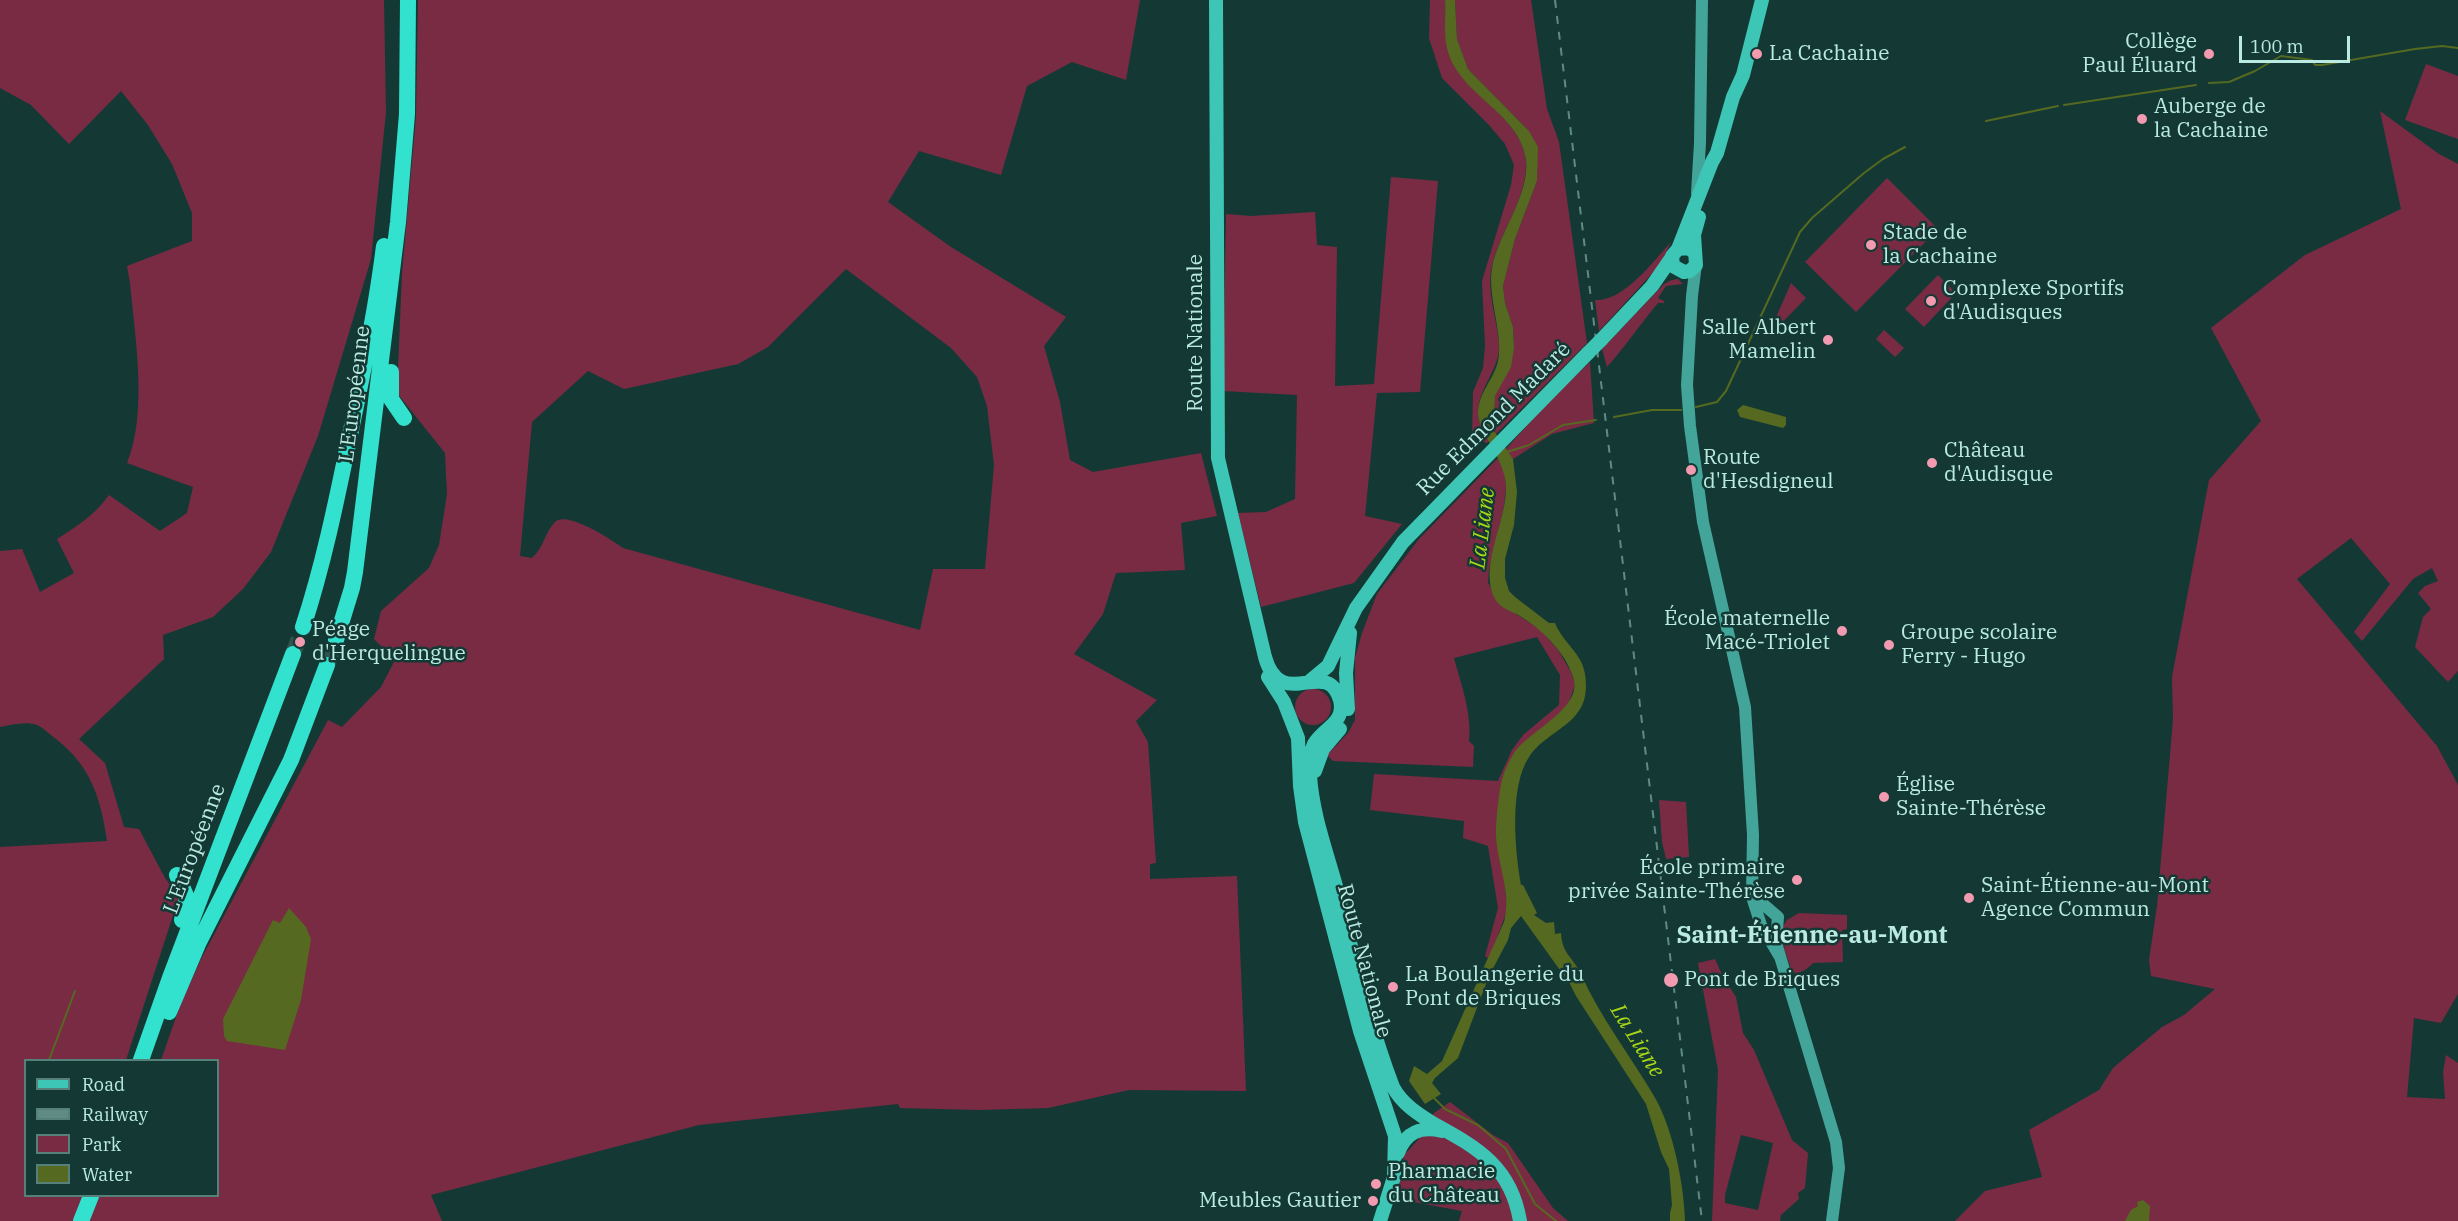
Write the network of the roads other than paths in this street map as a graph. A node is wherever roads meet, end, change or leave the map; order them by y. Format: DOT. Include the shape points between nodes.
graph roads {
  1 [pos="398,0"];
  2 [pos="408,0"];
  3 [pos="1216,0"];
  4 [pos="1702,0"];
  5 [pos="1762,0"];
  6 [pos="1717,153"];
  7 [pos="1704,167"];
  8 [pos="1709,188"];
  9 [pos="393,222"];
  10 [pos="1675,253"];
  11 [pos="1695,258"];
  12 [pos="392,272"];
  13 [pos="1682,272"];
  14 [pos="1652,286"];
  15 [pos="1692,296"];
  16 [pos="404,418"];
  17 [pos="1359,606"];
  18 [pos="303,627"];
  19 [pos="1350,633"];
  20 [pos="336,640"];
  21 [pos="293,654"];
  22 [pos="1265,660"];
  23 [pos="327,665"];
  24 [pos="1306,682"];
  25 [pos="1338,696"];
  26 [pos="1287,709"];
  27 [pos="1294,725"];
  28 [pos="1326,731"];
  29 [pos="1318,818"];
  30 [pos="177,875"];
  31 [pos="1752,876"];
  32 [pos="1771,911"];
  33 [pos="1761,924"];
  34 [pos="1778,926"];
  35 [pos="1780,957"];
  36 [pos="140,1059"];
  37 [pos="140,1059"];
  38 [pos="151,1059"];
  39 [pos="1388,1091"];
  40 [pos="1450,1132"];
  41 [pos="1396,1158"];
  42 [pos="91,1197"];
  43 [pos="101,1197"];
  44 [pos="81,1221"];
  45 [pos="91,1221"];
  46 [pos="1380,1221"];
  47 [pos="1520,1221"];
  48 [pos="1832,1221"];
  1 -- 9 [label="highway"];
  2 -- 9 [label="highway" via="406,114"];
  3 -- 22 [label="main road, Route Nationale" via="1218,458"];
  4 -- 7 [label="street"];
  5 -- 6 [label="main road, Rue Edmond Madaré"];
  6 -- 7 [label="main road, Rue Edmond Madaré"];
  6 -- 8 [label="main road, Rue Edmond Madaré"];
  7 -- 8 [label="street"];
  7 -- 10 [label="main road, Rue Edmond Madaré"];
  8 -- 11 [label="main road, Rue Edmond Madaré" via="1696,226"];
  9 -- 12 [label="highway, L'Européenne"];
  9 -- 18 [label="highway, L'Européenne" via="320,573"];
  10 -- 11 [label="main road" via="1687,248"];
  10 -- 13 [label="main road" via="1674,267"];
  10 -- 14 [label="main road, Rue Edmond Madaré"];
  11 -- 13 [label="main road" via="1692,270"];
  11 -- 15 [label="street"];
  12 -- 16 [label="highway" via="390,394"];
  12 -- 20 [label="highway, L'Européenne" via="354,580"];
  13 -- 14 [label="main road, Rue Edmond Madaré" via="1665,276"];
  13 -- 15 [label="street"];
  14 -- 17 [label="main road, Rue Edmond Madaré, bridge" via="1403,542"];
  15 -- 31 [label="street" via="1688,407 1703,522 1745,707"];
  17 -- 19 [label="main road, Rue Edmond Madaré"];
  17 -- 24 [label="main road, Rue Edmond Madaré" via="1328,666"];
  19 -- 25 [label="main road, Rue Edmond Madaré" via="1337,673"];
  19 -- 29 [label="main road" via="1347,715 1317,762"];
  21 -- 36 [label="highway, L'Européenne"];
  22 -- 24 [label="main road" via="1278,681 1289,685"];
  22 -- 26 [label="main road, Route Nationale" via="1269,679"];
  23 -- 38 [label="highway, L'Européenne" via="291,760 190,960"];
  24 -- 25 [label="main road" via="1326,684"];
  24 -- 26 [label="main road" via="1290,695"];
  25 -- 28 [label="main road" via="1339,717"];
  26 -- 27 [label="main road"];
  27 -- 28 [label="main road" via="1308,733"];
  27 -- 39 [label="main road, Route Nationale" via="1299,741 1301,801 1309,836 1360,1031"];
  28 -- 29 [label="main road" via="1310,757"];
  29 -- 39 [label="main road, Route Nationale"];
  30 -- 37 [label="highway" via="186,892 185,910"];
  31 -- 32 [label="street" via="1757,895"];
  31 -- 33 [label="street" via="1752,897"];
  32 -- 33 [label="street" via="1763,913"];
  32 -- 34 [label="street" via="1778,916"];
  33 -- 34 [label="street" via="1770,930"];
  33 -- 35 [label="street"];
  34 -- 35 [label="street" via="1775,940"];
  35 -- 48 [label="street" via="1837,1147"];
  39 -- 40 [label="main road"];
  39 -- 41 [label="main road"];
  40 -- 41 [label="main road" via="1413,1132"];
  40 -- 47 [label="main road" via="1479,1150 1498,1169 1512,1194"];
  41 -- 46 [label="main road" via="1393,1183"];
  42 -- 44 [label="highway"];
  43 -- 45 [label="highway"];
}
